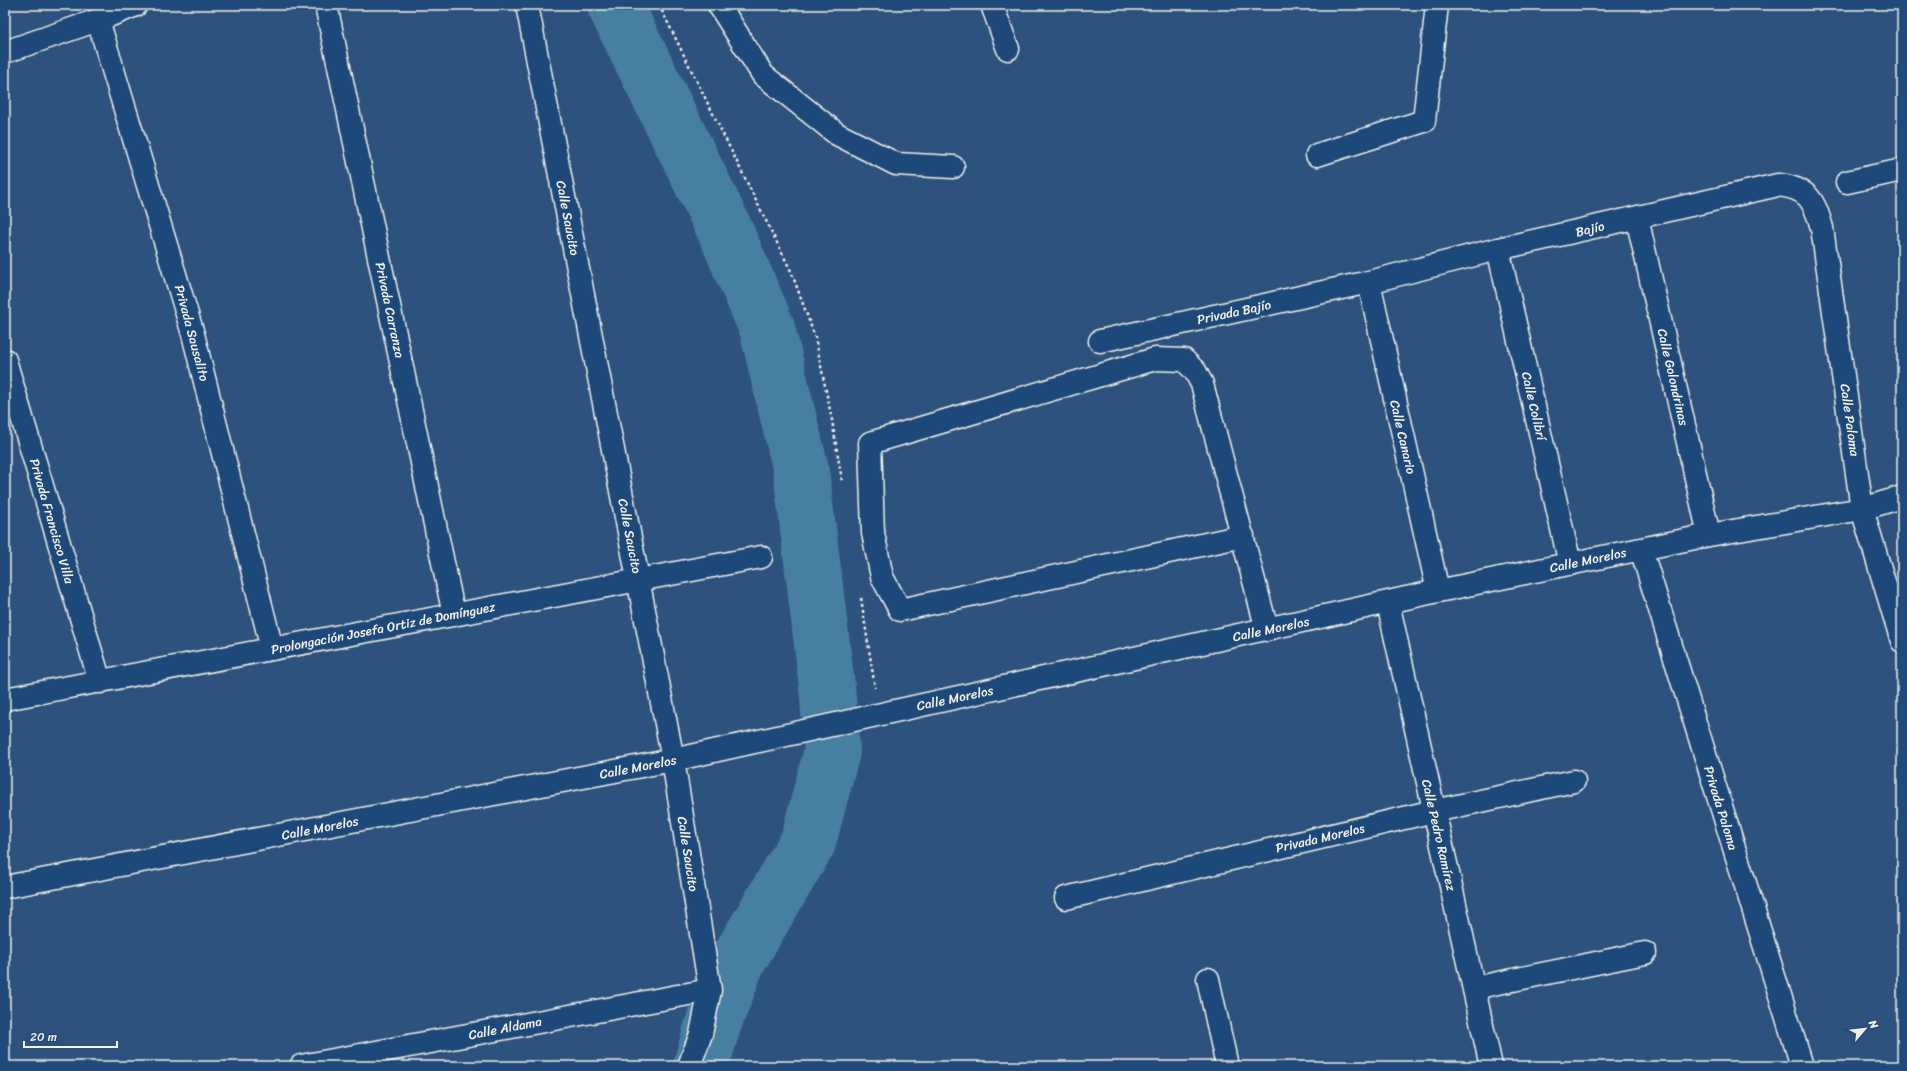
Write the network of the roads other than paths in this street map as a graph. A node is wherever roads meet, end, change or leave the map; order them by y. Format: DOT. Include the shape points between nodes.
graph roads {
  1 [pos="136,5"];
  2 [pos="326,5"];
  3 [pos="527,5"];
  4 [pos="719,5"];
  5 [pos="992,5"];
  6 [pos="1437,5"];
  7 [pos="98,20"];
  8 [pos="1008,49"];
  9 [pos="5,52"];
  10 [pos="1317,155"];
  11 [pos="953,167"];
  12 [pos="1902,170"];
  13 [pos="1847,182"];
  14 [pos="1810,196"];
  15 [pos="1637,218"];
  16 [pos="1498,249"];
  17 [pos="1369,282"];
  18 [pos="1100,341"];
  19 [pos="5,360"];
  20 [pos="1902,497"];
  21 [pos="1862,509"];
  22 [pos="1709,535"];
  23 [pos="1243,536"];
  24 [pos="1640,549"];
  25 [pos="761,557"];
  26 [pos="1570,564"];
  27 [pos="638,581"];
  28 [pos="1438,591"];
  29 [pos="1388,603"];
  30 [pos="454,615"];
  31 [pos="1267,630"];
  32 [pos="1902,641"];
  33 [pos="272,649"];
  34 [pos="100,682"];
  35 [pos="5,699"];
  36 [pos="673,760"];
  37 [pos="1574,781"];
  38 [pos="1434,811"];
  39 [pos="5,887"];
  40 [pos="1066,898"];
  41 [pos="1645,953"];
  42 [pos="1208,979"];
  43 [pos="1474,988"];
  44 [pos="710,990"];
  45 [pos="301,1066"];
  46 [pos="689,1066"];
  47 [pos="1228,1066"];
  48 [pos="1492,1066"];
  49 [pos="1802,1066"];
  1 -- 7 [label="street"];
  2 -- 30 [label="street, Privada Carranza"];
  3 -- 27 [label="street, Calle Saucito"];
  4 -- 11 [label="street" via="763,75 838,134 896,164"];
  5 -- 8 [label="street"];
  6 -- 10 [label="street" via="1424,121"];
  7 -- 9 [label="street"];
  7 -- 33 [label="street, Privada Sausalito" via="193,334"];
  12 -- 13 [label="street"];
  14 -- 15 [label="street, Bajío" via="1793,187 1778,185"];
  14 -- 21 [label="street, Calle Paloma" via="1818,211 1822,228"];
  15 -- 16 [label="street, Bajío"];
  15 -- 22 [label="street, Calle Golondrinas"];
  16 -- 17 [label="street, Bajío"];
  16 -- 26 [label="street, Calle Colibrí"];
  17 -- 18 [label="street, Privada Bajío"];
  17 -- 28 [label="street, Calle Canario"];
  19 -- 34 [label="street, Privada Francisco Villa"];
  20 -- 21 [label="street, Calle Morelos"];
  21 -- 22 [label="street, Calle Morelos"];
  21 -- 32 [label="street, Calle Paloma"];
  22 -- 24 [label="street, Calle Morelos"];
  23 -- 23 [label="street" via="1202,384 1195,371 1184,360 1155,359 870,443 873,533 882,577 900,610"];
  23 -- 31 [label="street"];
  24 -- 26 [label="street, Calle Morelos"];
  24 -- 49 [label="street, Privada Paloma"];
  25 -- 27 [label="street, Prolongación Josefa Ortiz de Domínguez"];
  26 -- 28 [label="street, Calle Morelos"];
  27 -- 30 [label="street, Prolongación Josefa Ortiz de Domínguez"];
  27 -- 36 [label="street, Calle Saucito"];
  28 -- 29 [label="street, Calle Morelos"];
  29 -- 31 [label="street, Calle Morelos"];
  29 -- 38 [label="street, Calle Pedro Ramírez"];
  30 -- 33 [label="street, Prolongación Josefa Ortiz de Domínguez"];
  31 -- 36 [label="street, Calle Morelos"];
  33 -- 34 [label="street, Prolongación Josefa Ortiz de Domínguez"];
  34 -- 35 [label="street, Prolongación Josefa Ortiz de Domínguez"];
  36 -- 39 [label="street, Calle Morelos"];
  36 -- 44 [label="street, Calle Saucito"];
  37 -- 38 [label="street, Privada Morelos"];
  38 -- 40 [label="street, Privada Morelos"];
  38 -- 43 [label="street, Calle Pedro Ramírez"];
  41 -- 43 [label="street"];
  42 -- 47 [label="street"];
  43 -- 48 [label="street, Calle Pedro Ramírez"];
  44 -- 45 [label="street, Calle Aldama"];
  44 -- 46 [label="street, Calle Saucito" via="701,1034"];
}
